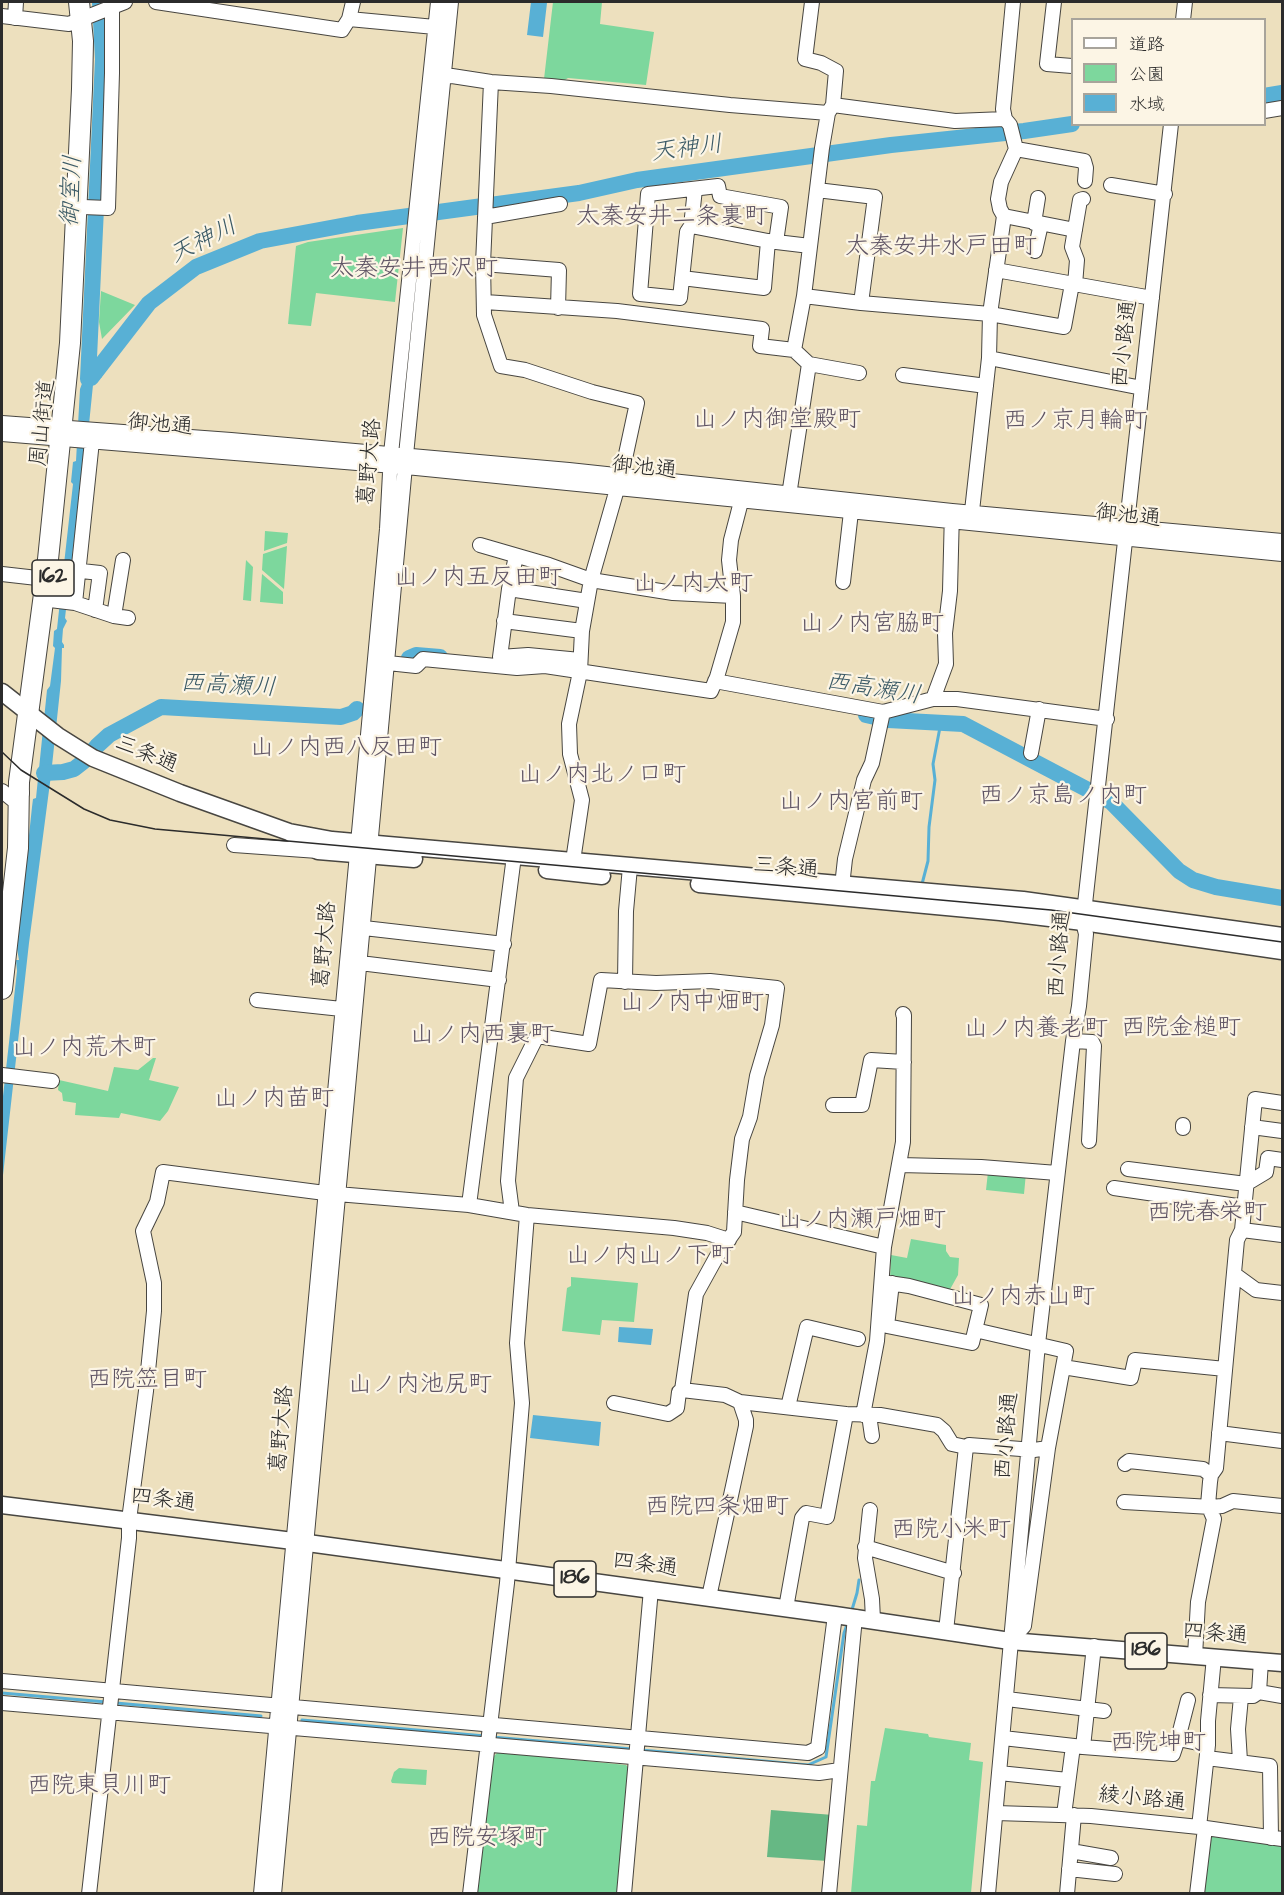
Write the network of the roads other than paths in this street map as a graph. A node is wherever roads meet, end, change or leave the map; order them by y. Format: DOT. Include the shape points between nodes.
graph roads {
  1 [pos="16,2"];
  2 [pos="165,2"];
  3 [pos="353,2"];
  4 [pos="438,2"];
  5 [pos="451,2"];
  6 [pos="812,2"];
  7 [pos="1012,2"];
  8 [pos="1054,2"];
  9 [pos="1185,2"];
  10 [pos="114,4"];
  11 [pos="85,10"];
  12 [pos="8,17"];
  13 [pos="1183,18"];
  14 [pos="348,19"];
  15 [pos="435,27"];
  16 [pos="1071,66"];
  17 [pos="437,76"];
  18 [pos="491,82"];
  19 [pos="1282,108"];
  20 [pos="831,109"];
  21 [pos="1266,111"];
  22 [pos="1007,122"];
  23 [pos="1171,126"];
  24 [pos="1014,144"];
  25 [pos="1085,181"];
  26 [pos="1111,185"];
  27 [pos="695,189"];
  28 [pos="817,190"];
  29 [pos="1165,194"];
  30 [pos="1038,198"];
  31 [pos="1083,198"];
  32 [pos="560,204"];
  33 [pos="85,207"];
  34 [pos="485,209"];
  35 [pos="1004,216"];
  36 [pos="1037,223"];
  37 [pos="422,224"];
  38 [pos="691,226"];
  39 [pos="1075,230"];
  40 [pos="772,241"];
  41 [pos="810,246"];
  42 [pos="1035,251"];
  43 [pos="483,264"];
  44 [pos="996,270"];
  45 [pos="682,278"];
  46 [pos="1073,285"];
  47 [pos="804,296"];
  48 [pos="1152,298"];
  49 [pos="485,302"];
  50 [pos="861,303"];
  51 [pos="558,308"];
  52 [pos="990,314"];
  53 [pos="794,350"];
  54 [pos="989,358"];
  55 [pos="809,364"];
  56 [pos="859,373"];
  57 [pos="903,375"];
  58 [pos="986,386"];
  59 [pos="1142,388"];
  60 [pos="2,423"];
  61 [pos="2,434"];
  62 [pos="67,434"];
  63 [pos="92,438"];
  64 [pos="391,460"];
  65 [pos="406,461"];
  66 [pos="619,482"];
  67 [pos="743,494"];
  68 [pos="789,499"];
  69 [pos="851,505"];
  70 [pos="952,516"];
  71 [pos="972,517"];
  72 [pos="1126,532"];
  73 [pos="1282,541"];
  74 [pos="480,545"];
  75 [pos="1282,554"];
  76 [pos="516,556"];
  77 [pos="123,560"];
  78 [pos="77,570"];
  79 [pos="52,572"];
  80 [pos="2,574"];
  81 [pos="591,580"];
  82 [pos="843,582"];
  83 [pos="509,589"];
  84 [pos="734,596"];
  85 [pos="51,600"];
  86 [pos="587,601"];
  87 [pos="73,602"];
  88 [pos="95,610"];
  89 [pos="504,621"];
  90 [pos="582,631"];
  91 [pos="388,663"];
  92 [pos="580,666"];
  93 [pos="714,684"];
  94 [pos="2,692"];
  95 [pos="933,699"];
  96 [pos="1039,709"];
  97 [pos="882,716"];
  98 [pos="34,717"];
  99 [pos="1107,719"];
  100 [pos="1031,753"];
  101 [pos="14,791"];
  102 [pos="289,832"];
  103 [pos="234,845"];
  104 [pos="363,849"];
  105 [pos="318,851"];
  106 [pos="573,861"];
  107 [pos="514,862"];
  108 [pos="629,872"];
  109 [pos="842,886"];
  110 [pos="1084,915"];
  111 [pos="364,928"];
  112 [pos="1282,936"];
  113 [pos="504,944"];
  114 [pos="1282,951"];
  115 [pos="360,963"];
  116 [pos="499,980"];
  117 [pos="625,982"];
  118 [pos="2,989"];
  119 [pos="257,1000"];
  120 [pos="349,1009"];
  121 [pos="903,1014"];
  122 [pos="1073,1041"];
  123 [pos="904,1062"];
  124 [pos="2,1075"];
  125 [pos="52,1080"];
  126 [pos="1282,1103"];
  127 [pos="834,1105"];
  128 [pos="1252,1127"];
  129 [pos="1282,1131"];
  130 [pos="1089,1141"];
  131 [pos="1282,1160"];
  132 [pos="900,1165"];
  133 [pos="1128,1169"];
  134 [pos="1057,1173"];
  135 [pos="1246,1184"];
  136 [pos="1114,1188"];
  137 [pos="332,1193"];
  138 [pos="469,1205"];
  139 [pos="1244,1207"];
  140 [pos="512,1212"];
  141 [pos="735,1212"];
  142 [pos="527,1215"];
  143 [pos="1242,1230"];
  144 [pos="1282,1235"];
  145 [pos="729,1240"];
  146 [pos="884,1247"];
  147 [pos="1234,1274"];
  148 [pos="888,1283"];
  149 [pos="1282,1293"];
  150 [pos="975,1330"];
  151 [pos="858,1339"];
  152 [pos="1038,1344"];
  153 [pos="1063,1367"];
  154 [pos="1225,1369"];
  155 [pos="682,1390"];
  156 [pos="740,1402"];
  157 [pos="614,1403"];
  158 [pos="788,1407"];
  159 [pos="846,1414"];
  160 [pos="866,1415"];
  161 [pos="1219,1433"];
  162 [pos="872,1436"];
  163 [pos="1282,1441"];
  164 [pos="966,1447"];
  165 [pos="1048,1448"];
  166 [pos="1028,1449"];
  167 [pos="1125,1464"];
  168 [pos="1211,1476"];
  169 [pos="1125,1502"];
  170 [pos="2,1505"];
  171 [pos="1282,1506"];
  172 [pos="1211,1507"];
  173 [pos="870,1510"];
  174 [pos="129,1520"];
  175 [pos="300,1542"];
  176 [pos="865,1547"];
  177 [pos="507,1570"];
  178 [pos="954,1573"];
  179 [pos="651,1589"];
  180 [pos="709,1597"];
  181 [pos="786,1608"];
  182 [pos="847,1616"];
  183 [pos="873,1620"];
  184 [pos="946,1631"];
  185 [pos="1010,1641"];
  186 [pos="1094,1646"];
  187 [pos="1195,1656"];
  188 [pos="1214,1657"];
  189 [pos="1262,1661"];
  190 [pos="1282,1663"];
  191 [pos="2,1681"];
  192 [pos="112,1691"];
  193 [pos="1259,1692"];
  194 [pos="1210,1695"];
  195 [pos="1282,1696"];
  196 [pos="1241,1697"];
  197 [pos="1006,1699"];
  198 [pos="1188,1700"];
  199 [pos="2,1703"];
  200 [pos="1086,1709"];
  201 [pos="1104,1711"];
  202 [pos="110,1712"];
  203 [pos="284,1717"];
  204 [pos="490,1725"];
  205 [pos="638,1738"];
  206 [pos="1003,1738"];
  207 [pos="1178,1739"];
  208 [pos="488,1745"];
  209 [pos="1078,1746"];
  210 [pos="1208,1751"];
  211 [pos="636,1757"];
  212 [pos="1240,1761"];
  213 [pos="840,1770"];
  214 [pos="999,1773"];
  215 [pos="1068,1780"];
  216 [pos="996,1813"];
  217 [pos="1069,1815"];
  218 [pos="1202,1827"];
  219 [pos="1277,1838"];
  220 [pos="1071,1851"];
  221 [pos="1111,1858"];
  222 [pos="1069,1869"];
  223 [pos="269,1874"];
  224 [pos="1115,1874"];
  225 [pos="89,1893"];
  226 [pos="261,1893"];
  227 [pos="274,1893"];
  228 [pos="470,1893"];
  229 [pos="624,1893"];
  230 [pos="829,1893"];
  231 [pos="988,1893"];
  232 [pos="1067,1893"];
  233 [pos="1197,1893"];
  1 -- 12 [label="street"];
  2 -- 14 [label="street" via="342,30"];
  3 -- 14 [label="street"];
  4 -- 15 [label="street, 葛野大路"];
  5 -- 17 [label="street, 葛野大路"];
  6 -- 20 [label="street" via="805,59 836,71"];
  7 -- 22 [label="street" via="1003,109"];
  8 -- 16 [label="street" via="1047,64"];
  9 -- 13 [label="street"];
  10 -- 11 [label="street"];
  10 -- 33 [label="street" via="108,208"];
  11 -- 12 [label="street" via="69,24"];
  11 -- 33 [label="highway, 周山街道 / 162" via="90,90"];
  11 -- 62 [label="highway, 周山街道 / 162"];
  14 -- 15 [label="street"];
  15 -- 17 [label="street, 葛野大路"];
  17 -- 18 [label="street"];
  17 -- 37 [label="street, 葛野大路"];
  18 -- 20 [label="street" via="730,105"];
  18 -- 34 [label="street"];
  19 -- 21 [label="street"];
  20 -- 22 [label="street"];
  20 -- 28 [label="street"];
  22 -- 24 [label="street"];
  23 -- 29 [label="street, 西小路通"];
  24 -- 25 [label="street" via="1084,161"];
  24 -- 35 [label="street" via="998,199"];
  26 -- 29 [label="street"];
  27 -- 38 [label="street"];
  27 -- 40 [label="street" via="717,186 720,196 781,207"];
  27 -- 45 [label="street" via="648,194 640,294 680,298"];
  28 -- 41 [label="street"];
  28 -- 50 [label="street" via="875,197"];
  29 -- 48 [label="street, 西小路通"];
  30 -- 36 [label="street"];
  31 -- 39 [label="street"];
  32 -- 34 [label="street"];
  33 -- 62 [label="highway, 周山街道 / 162"];
  34 -- 43 [label="street"];
  35 -- 36 [label="street"];
  35 -- 44 [label="street"];
  36 -- 39 [label="street"];
  36 -- 42 [label="street"];
  37 -- 64 [label="street, 葛野大路"];
  37 -- 65 [label="street, 葛野大路"];
  38 -- 40 [label="street"];
  38 -- 45 [label="street"];
  39 -- 46 [label="street" via="1072,247 1077,261"];
  40 -- 41 [label="street"];
  40 -- 45 [label="street" via="764,288"];
  41 -- 47 [label="street"];
  43 -- 49 [label="street"];
  43 -- 51 [label="street" via="559,270"];
  44 -- 46 [label="street"];
  44 -- 52 [label="street"];
  46 -- 48 [label="street"];
  46 -- 52 [label="street" via="1064,327"];
  47 -- 50 [label="street"];
  47 -- 53 [label="street"];
  48 -- 59 [label="street, 西小路通"];
  49 -- 51 [label="street"];
  49 -- 66 [label="street" via="487,330 501,366 637,403"];
  50 -- 52 [label="street"];
  51 -- 53 [label="street" via="617,311 762,329 760,346"];
  52 -- 54 [label="street"];
  53 -- 55 [label="street"];
  54 -- 58 [label="street"];
  54 -- 59 [label="street"];
  55 -- 56 [label="street"];
  55 -- 68 [label="street"];
  57 -- 58 [label="street"];
  58 -- 71 [label="street"];
  59 -- 72 [label="street, 西小路通"];
  60 -- 62 [label="street, 御池通"];
  61 -- 62 [label="street, 御池通"];
  62 -- 63 [label="street, 御池通"];
  62 -- 79 [label="highway, 周山街道 / 162"];
  63 -- 64 [label="street, 御池通"];
  63 -- 78 [label="street"];
  64 -- 65 [label="street, 御池通"];
  64 -- 104 [label="street, 葛野大路"];
  65 -- 66 [label="street, 御池通"];
  65 -- 91 [label="street, 葛野大路"];
  66 -- 67 [label="street, 御池通"];
  66 -- 81 [label="street"];
  67 -- 68 [label="street, 御池通"];
  67 -- 84 [label="street" via="729,560"];
  68 -- 69 [label="street, 御池通"];
  69 -- 70 [label="street, 御池通"];
  69 -- 82 [label="street"];
  70 -- 71 [label="street, 御池通"];
  70 -- 95 [label="street" via="946,664"];
  71 -- 72 [label="street, 御池通"];
  72 -- 73 [label="street, 御池通"];
  72 -- 75 [label="street, 御池通"];
  72 -- 99 [label="street, 西小路通"];
  74 -- 76 [label="street"];
  76 -- 81 [label="street"];
  76 -- 83 [label="street"];
  77 -- 88 [label="street" via="121,617"];
  78 -- 79 [label="street"];
  78 -- 87 [label="street"];
  78 -- 88 [label="street" via="100,573"];
  79 -- 80 [label="street"];
  79 -- 85 [label="highway, 周山街道 / 162"];
  79 -- 98 [label="highway, 周山街道 / 162"];
  81 -- 84 [label="street" via="673,593"];
  81 -- 86 [label="street"];
  83 -- 86 [label="street"];
  83 -- 89 [label="street"];
  84 -- 93 [label="street" via="733,622"];
  85 -- 87 [label="street"];
  85 -- 98 [label="highway, 周山街道 / 162"];
  86 -- 90 [label="street"];
  87 -- 88 [label="street"];
  89 -- 90 [label="street"];
  89 -- 92 [label="street" via="500,657 528,655"];
  90 -- 92 [label="street"];
  91 -- 92 [label="street" via="416,666 423,660 517,668"];
  91 -- 104 [label="street, 葛野大路"];
  92 -- 93 [label="street" via="711,691"];
  92 -- 106 [label="street" via="569,724 570,754 582,800"];
  93 -- 97 [label="street"];
  94 -- 98 [label="main road, 三条通"];
  95 -- 96 [label="street"];
  95 -- 97 [label="street"];
  96 -- 99 [label="street"];
  96 -- 100 [label="street"];
  97 -- 109 [label="street" via="845,859"];
  98 -- 101 [label="highway, 周山街道 / 162"];
  98 -- 102 [label="main road, 三条通" via="89,755"];
  99 -- 110 [label="street, 西小路通"];
  101 -- 118 [label="highway, 周山街道 / 162" via="18,848"];
  102 -- 104 [label="main road, 三条通"];
  102 -- 105 [label="main road, 三条通"];
  103 -- 105 [label="street"];
  104 -- 105 [label="main road, 三条通"];
  104 -- 107 [label="main road, 三条通"];
  104 -- 111 [label="street, 葛野大路"];
  104 -- 120 [label="street, 葛野大路"];
  106 -- 107 [label="main road, 三条通"];
  106 -- 108 [label="main road, 三条通"];
  107 -- 108 [label="main road, 三条通"];
  107 -- 113 [label="street"];
  108 -- 109 [label="main road, 三条通"];
  108 -- 110 [label="main road, 三条通"];
  108 -- 117 [label="street"];
  109 -- 110 [label="main road, 三条通" via="1023,900"];
  110 -- 112 [label="main road, 三条通"];
  110 -- 114 [label="main road, 三条通"];
  110 -- 122 [label="street, 西小路通" via="1085,940"];
  111 -- 113 [label="street"];
  111 -- 115 [label="street, 葛野大路"];
  113 -- 116 [label="street"];
  115 -- 116 [label="street"];
  115 -- 120 [label="street, 葛野大路"];
  116 -- 138 [label="street"];
  117 -- 140 [label="street" via="601,980 589,1044 537,1036 526,1056 516,1078 509,1148"];
  117 -- 141 [label="street" via="710,981 777,988 772,1025 742,1139"];
  119 -- 120 [label="street"];
  120 -- 137 [label="street, 葛野大路"];
  121 -- 123 [label="street"];
  122 -- 130 [label="street" via="1092,1042 1094,1046"];
  122 -- 134 [label="street, 西小路通"];
  123 -- 127 [label="street" via="871,1060 862,1105"];
  123 -- 132 [label="street"];
  124 -- 125 [label="street"];
  126 -- 128 [label="street" via="1255,1099"];
  128 -- 129 [label="street"];
  128 -- 135 [label="street"];
  131 -- 135 [label="street" via="1268,1158 1266,1172"];
  132 -- 134 [label="street"];
  132 -- 146 [label="street"];
  133 -- 135 [label="street"];
  134 -- 152 [label="street, 西小路通"];
  135 -- 139 [label="street"];
  136 -- 139 [label="street"];
  137 -- 138 [label="street"];
  137 -- 174 [label="street" via="163,1172 157,1202 143,1231 154,1283 154,1311"];
  137 -- 175 [label="street, 葛野大路"];
  138 -- 140 [label="street"];
  139 -- 143 [label="street"];
  140 -- 142 [label="street"];
  141 -- 145 [label="street" via="734,1232"];
  141 -- 146 [label="street"];
  142 -- 145 [label="street" via="674,1228"];
  142 -- 177 [label="street" via="516,1343 522,1403"];
  143 -- 144 [label="street"];
  143 -- 147 [label="street" via="1237,1240"];
  145 -- 155 [label="street" via="696,1294"];
  146 -- 148 [label="street"];
  147 -- 149 [label="street" via="1256,1290"];
  147 -- 154 [label="street"];
  148 -- 150 [label="street" via="981,1305"];
  148 -- 150 [label="street" via="887,1326 972,1343"];
  148 -- 160 [label="street"];
  150 -- 152 [label="street"];
  151 -- 158 [label="street" via="807,1327"];
  152 -- 153 [label="street" via="1066,1351"];
  152 -- 166 [label="street, 西小路通"];
  153 -- 154 [label="street" via="1131,1378 1135,1360"];
  153 -- 165 [label="street"];
  154 -- 161 [label="street"];
  155 -- 156 [label="street" via="725,1395"];
  155 -- 157 [label="street" via="676,1408 668,1413"];
  156 -- 158 [label="street"];
  156 -- 180 [label="street" via="746,1426"];
  158 -- 159 [label="street"];
  159 -- 160 [label="street"];
  159 -- 181 [label="street" via="827,1517 806,1512 802,1518"];
  160 -- 162 [label="street"];
  160 -- 164 [label="street" via="937,1425 952,1444"];
  161 -- 163 [label="street"];
  161 -- 168 [label="street" via="1216,1468"];
  164 -- 166 [label="street"];
  164 -- 178 [label="street"];
  165 -- 166 [label="street"];
  165 -- 185 [label="street" via="1024,1626"];
  166 -- 185 [label="street, 西小路通"];
  167 -- 168 [label="street" via="1130,1461 1203,1469"];
  168 -- 172 [label="street"];
  169 -- 172 [label="street"];
  170 -- 174 [label="main road, 四条通 / 186"];
  171 -- 172 [label="street" via="1233,1501"];
  172 -- 187 [label="street" via="1214,1519 1198,1602"];
  173 -- 176 [label="street"];
  174 -- 175 [label="main road, 四条通 / 186"];
  174 -- 192 [label="street"];
  175 -- 177 [label="main road, 四条通 / 186"];
  175 -- 203 [label="street, 葛野大路"];
  176 -- 178 [label="street"];
  176 -- 183 [label="street"];
  177 -- 179 [label="main road, 四条通 / 186"];
  177 -- 204 [label="street"];
  178 -- 184 [label="street"];
  179 -- 180 [label="main road, 四条通 / 186"];
  179 -- 205 [label="street"];
  180 -- 181 [label="main road, 四条通 / 186"];
  181 -- 182 [label="main road, 四条通 / 186"];
  182 -- 183 [label="main road, 四条通 / 186"];
  182 -- 205 [label="street" via="818,1748 808,1753"];
  182 -- 213 [label="street"];
  183 -- 184 [label="main road, 四条通 / 186"];
  184 -- 185 [label="main road, 四条通 / 186"];
  185 -- 186 [label="main road, 四条通 / 186"];
  185 -- 197 [label="street, 西小路通"];
  186 -- 187 [label="main road, 四条通 / 186"];
  186 -- 200 [label="street"];
  187 -- 188 [label="main road, 四条通 / 186"];
  188 -- 189 [label="main road, 四条通 / 186"];
  188 -- 194 [label="street"];
  189 -- 190 [label="main road, 四条通 / 186"];
  189 -- 193 [label="street"];
  191 -- 192 [label="street"];
  192 -- 202 [label="street"];
  192 -- 203 [label="street"];
  193 -- 195 [label="street"];
  193 -- 196 [label="street"];
  194 -- 196 [label="street"];
  194 -- 210 [label="street"];
  196 -- 212 [label="street"];
  197 -- 200 [label="street"];
  197 -- 206 [label="street, 西小路通"];
  198 -- 207 [label="street"];
  199 -- 202 [label="street"];
  200 -- 201 [label="street"];
  200 -- 209 [label="street"];
  202 -- 203 [label="street"];
  202 -- 225 [label="street"];
  203 -- 204 [label="street"];
  203 -- 208 [label="street"];
  203 -- 223 [label="street, 葛野大路"];
  204 -- 205 [label="street"];
  204 -- 208 [label="street"];
  205 -- 211 [label="street"];
  206 -- 209 [label="street"];
  206 -- 214 [label="street, 西小路通"];
  207 -- 209 [label="street" via="1173,1754"];
  207 -- 210 [label="street"];
  208 -- 211 [label="street"];
  208 -- 228 [label="street"];
  209 -- 215 [label="street"];
  210 -- 212 [label="street"];
  210 -- 218 [label="street"];
  211 -- 213 [label="street" via="819,1773"];
  211 -- 229 [label="street"];
  212 -- 219 [label="street" via="1270,1766"];
  213 -- 230 [label="street"];
  214 -- 215 [label="street"];
  214 -- 216 [label="street, 西小路通"];
  215 -- 217 [label="street"];
  216 -- 217 [label="street, 綾小路通"];
  216 -- 231 [label="street, 西小路通"];
  217 -- 218 [label="street, 綾小路通"];
  217 -- 220 [label="street"];
  218 -- 219 [label="street, 綾小路通"];
  218 -- 233 [label="street"];
  220 -- 221 [label="street"];
  220 -- 222 [label="street"];
  222 -- 224 [label="street"];
  222 -- 232 [label="street"];
  223 -- 226 [label="street, 葛野大路"];
  223 -- 227 [label="street, 葛野大路"];
}
